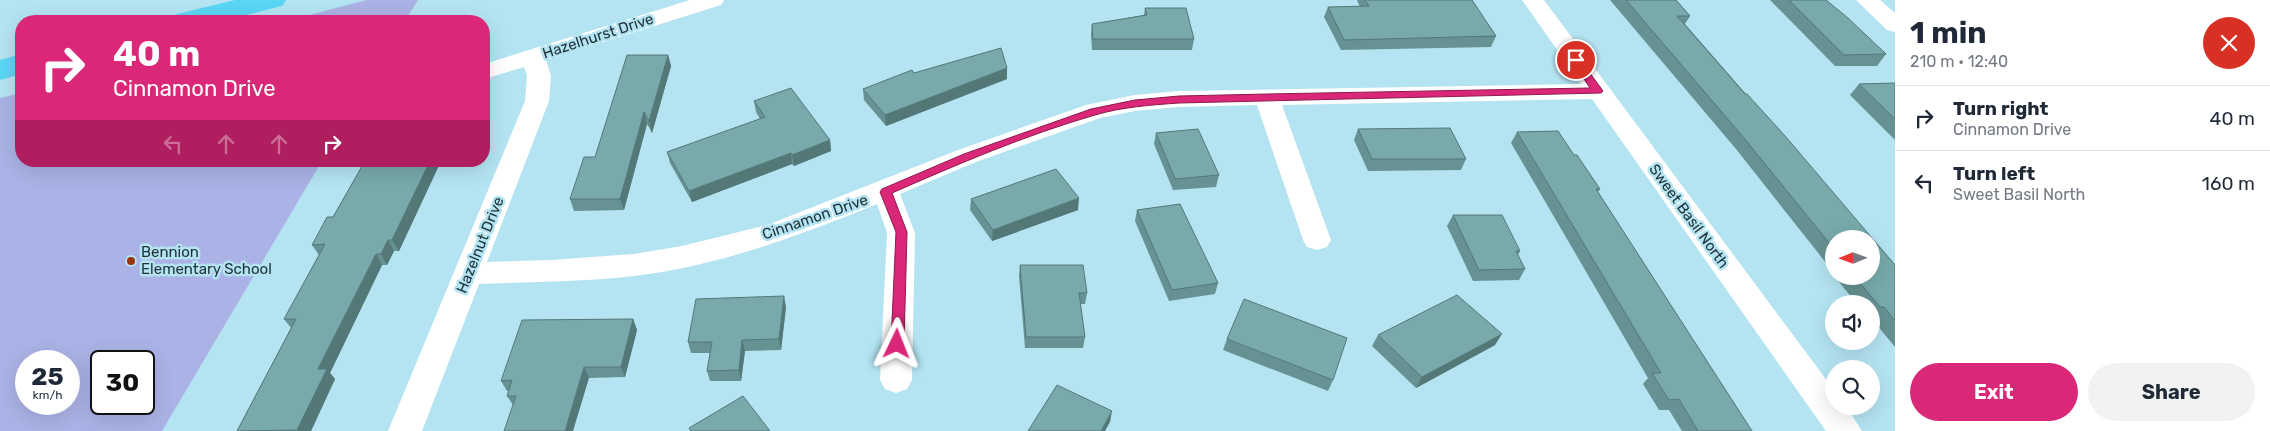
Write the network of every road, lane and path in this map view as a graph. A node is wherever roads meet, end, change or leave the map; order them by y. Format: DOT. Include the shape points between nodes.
graph roads {
  1 [pos="713,0"];
  2 [pos="1533,0"];
  3 [pos="1867,0"];
  4 [pos="1895,25"];
  5 [pos="533,57"];
  6 [pos="490,70"];
  7 [pos="1598,91"];
  8 [pos="1267,97"];
  9 [pos="886,192"];
  10 [pos="1317,240"];
  11 [pos="468,272"];
  12 [pos="896,380"];
  13 [pos="405,431"];
  14 [pos="1845,431"];
  1 -- 5 [label="street, Hazelhurst Drive"];
  2 -- 7 [label="street, Sweet Basil North"];
  3 -- 4 [label="street"];
  5 -- 6 [label="street, Hazelhurst Drive"];
  5 -- 11 [label="street, Hazelnut Drive" via="539,76 537,101"];
  7 -- 8 [label="street, Cinnamon Drive"];
  7 -- 14 [label="street, Sweet Basil North"];
  8 -- 9 [label="street, Cinnamon Drive" via="1179,99 1094,111 967,156"];
  8 -- 10 [label="street"];
  9 -- 11 [label="street, Cinnamon Drive" via="772,234 682,257 634,265 551,271"];
  9 -- 12 [label="street" via="901,232"];
  11 -- 13 [label="street, Hazelnut Drive"];
}
